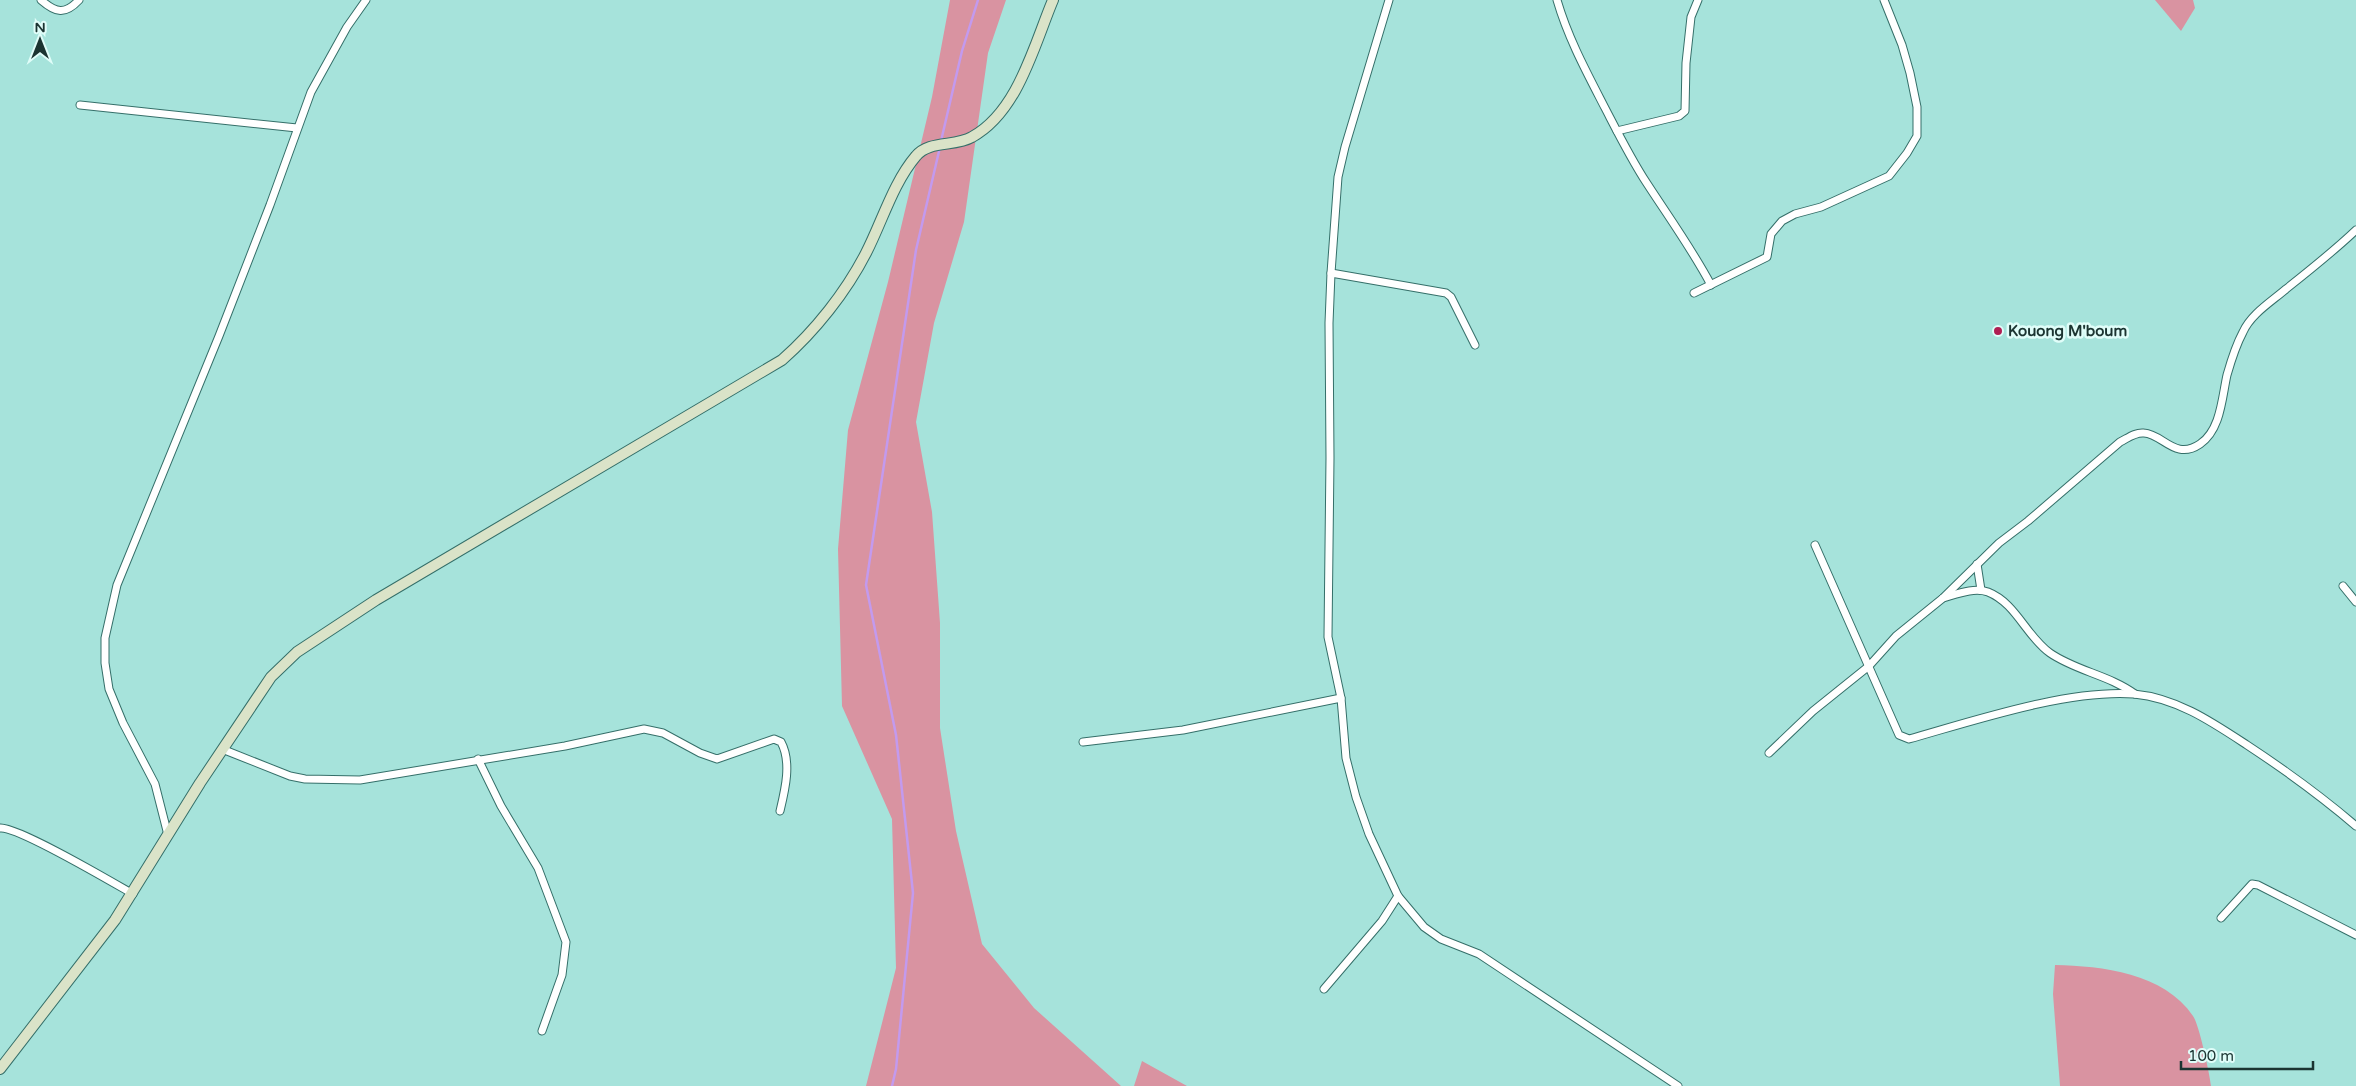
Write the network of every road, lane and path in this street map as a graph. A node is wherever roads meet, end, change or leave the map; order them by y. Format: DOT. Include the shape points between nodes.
graph roads {
  1 [pos="41,0"];
  2 [pos="79,0"];
  3 [pos="366,0"];
  4 [pos="1053,0"];
  5 [pos="1389,0"];
  6 [pos="1557,0"];
  7 [pos="1698,0"];
  8 [pos="1884,0"];
  9 [pos="80,106"];
  10 [pos="297,128"];
  11 [pos="1617,131"];
  12 [pos="2356,230"];
  13 [pos="1331,273"];
  14 [pos="1711,285"];
  15 [pos="1694,293"];
  16 [pos="1475,345"];
  17 [pos="1815,545"];
  18 [pos="1977,564"];
  19 [pos="2343,586"];
  20 [pos="1981,590"];
  21 [pos="1943,598"];
  22 [pos="2356,602"];
  23 [pos="1869,666"];
  24 [pos="2136,694"];
  25 [pos="1341,698"];
  26 [pos="1083,742"];
  27 [pos="222,749"];
  28 [pos="1769,753"];
  29 [pos="478,759"];
  30 [pos="780,810"];
  31 [pos="2356,826"];
  32 [pos="0,828"];
  33 [pos="168,836"];
  34 [pos="133,894"];
  35 [pos="1398,896"];
  36 [pos="2221,918"];
  37 [pos="2356,935"];
  38 [pos="1324,988"];
  39 [pos="542,1031"];
  40 [pos="0,1068"];
  41 [pos="1678,1086"];
  1 -- 2 [label="street" via="62,12"];
  3 -- 10 [label="street" via="326,61"];
  4 -- 27 [label="street" via="1027,67 1000,112 974,136 956,144 928,147 916,156 855,273 792,351 771,367 618,455 312,641 278,668"];
  5 -- 13 [label="street" via="1344,147 1338,177"];
  6 -- 11 [label="street" via="1581,63"];
  7 -- 11 [label="street" via="1691,17 1686,63 1686,111 1679,116"];
  8 -- 14 [label="street" via="1902,45 1917,107 1917,136 1907,154 1889,176 1848,196 1782,221 1773,229 1768,256"];
  9 -- 10 [label="street"];
  10 -- 33 [label="street" via="219,336 117,585 107,622 105,663 109,689 155,784"];
  11 -- 14 [label="street"];
  12 -- 18 [label="street" via="2251,318 2237,345 2215,426 2207,439 2193,447 2173,448 2152,435 2135,434 2106,452"];
  13 -- 16 [label="street" via="1446,293"];
  13 -- 25 [label="street" via="1328,637"];
  14 -- 15 [label="street"];
  17 -- 23 [label="street"];
  18 -- 20 [label="street"];
  18 -- 21 [label="street"];
  19 -- 22 [label="street"];
  20 -- 21 [label="street"];
  20 -- 24 [label="street" via="2010,608 2051,654 2112,679"];
  21 -- 23 [label="street" via="1896,636"];
  23 -- 24 [label="street" via="1899,735 1909,739 2051,702"];
  23 -- 28 [label="street" via="1813,711"];
  24 -- 31 [label="street" via="2179,705 2211,721 2285,769"];
  25 -- 26 [label="street" via="1183,730"];
  25 -- 35 [label="street" via="1345,752 1356,798"];
  27 -- 29 [label="street" via="290,776 320,779 360,780"];
  27 -- 33 [label="street"];
  29 -- 30 [label="street" via="565,746 644,729 663,733 717,759 774,739 781,742 786,758 786,783"];
  29 -- 39 [label="street" via="500,806 538,868 566,942 562,975"];
  32 -- 34 [label="street" via="50,848"];
  33 -- 34 [label="street"];
  34 -- 40 [label="street"];
  35 -- 38 [label="street" via="1382,921"];
  35 -- 41 [label="street" via="1432,933 1479,954"];
  36 -- 37 [label="street" via="2252,884"];
}
